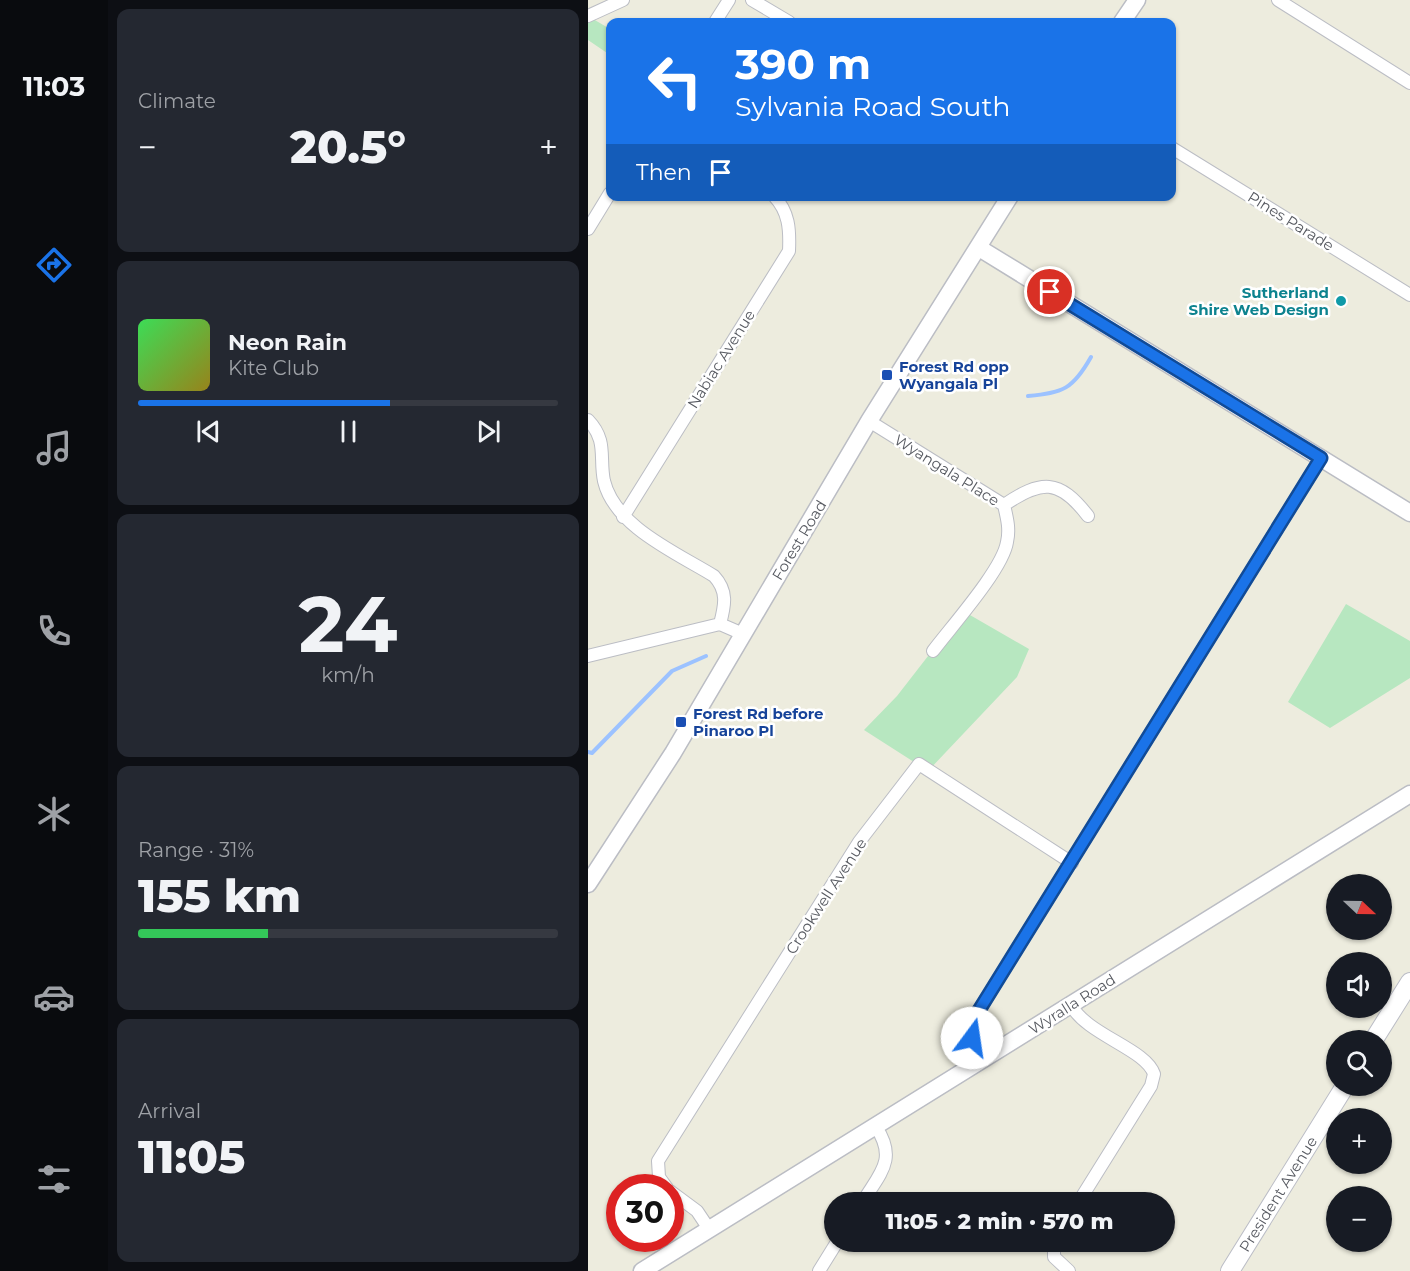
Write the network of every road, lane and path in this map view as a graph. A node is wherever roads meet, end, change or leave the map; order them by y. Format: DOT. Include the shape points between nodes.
graph roads {
  1 [pos="624,0"];
  2 [pos="729,0"];
  3 [pos="752,0"];
  4 [pos="1137,0"];
  5 [pos="1278,0"];
  6 [pos="588,16"];
  7 [pos="718,18"];
  8 [pos="782,18"];
  9 [pos="1125,18"];
  10 [pos="1410,83"];
  11 [pos="1176,149"];
  12 [pos="606,200"];
  13 [pos="779,201"];
  14 [pos="1007,201"];
  15 [pos="588,229"];
  16 [pos="979,248"];
  17 [pos="1410,295"];
  18 [pos="588,420"];
  19 [pos="869,421"];
  20 [pos="1321,458"];
  21 [pos="1004,505"];
  22 [pos="1410,513"];
  23 [pos="1088,516"];
  24 [pos="623,517"];
  25 [pos="720,624"];
  26 [pos="743,634"];
  27 [pos="933,651"];
  28 [pos="588,656"];
  29 [pos="1410,794"];
  30 [pos="1072,862"];
  31 [pos="588,884"];
  32 [pos="1410,982"];
  33 [pos="1071,1005"];
  34 [pos="1380,1030"];
  35 [pos="983,1061"];
  36 [pos="1340,1096"];
  37 [pos="876,1127"];
  38 [pos="659,1174"];
  39 [pos="867,1192"];
  40 [pos="1085,1192"];
  41 [pos="684,1201"];
  42 [pos="709,1229"];
  43 [pos="831,1252"];
  44 [pos="1054,1252"];
  45 [pos="642,1271"];
  46 [pos="819,1271"];
  47 [pos="1069,1271"];
  48 [pos="1230,1271"];
  1 -- 6 [label="street"];
  2 -- 7 [label="street"];
  3 -- 8 [label="street"];
  4 -- 9 [label="street"];
  5 -- 10 [label="street"];
  11 -- 17 [label="street, Pines Parade"];
  12 -- 15 [label="street"];
  13 -- 24 [label="street, Nabiac Avenue" via="788,219 789,251"];
  14 -- 16 [label="street, Forest Road"];
  16 -- 19 [label="street, Forest Road"];
  16 -- 20 [label="street"];
  18 -- 24 [label="street" via="596,429 603,452 604,480 612,503"];
  19 -- 21 [label="street, Wyangala Place"];
  19 -- 26 [label="street, Forest Road"];
  20 -- 22 [label="street"];
  20 -- 30 [label="street"];
  21 -- 23 [label="street" via="1040,485 1049,485"];
  21 -- 27 [label="street, Wyangala Place" via="1009,525 1007,545 990,576"];
  24 -- 25 [label="street" via="714,576 722,585 725,598"];
  25 -- 26 [label="street"];
  25 -- 28 [label="street"];
  26 -- 31 [label="street, Forest Road" via="673,753"];
  29 -- 33 [label="street, Wyralla Road"];
  30 -- 35 [label="street" via="973,1020 972,1038"];
  30 -- 38 [label="street, Crookwell Avenue" via="918,764 859,842 658,1161"];
  32 -- 34 [label="main road"];
  33 -- 35 [label="street, Wyralla Road"];
  33 -- 40 [label="street" via="1085,1023 1147,1063 1154,1074 1151,1086"];
  35 -- 37 [label="street, Wyralla Road"];
  36 -- 48 [label="main road, President Avenue"];
  37 -- 39 [label="street" via="885,1141 887,1158"];
  37 -- 42 [label="street, Wyralla Road"];
  41 -- 42 [label="street" via="697,1211"];
  42 -- 45 [label="street, Wyralla Road"];
  43 -- 46 [label="street"];
  44 -- 47 [label="street" via="1054,1257"];
}
